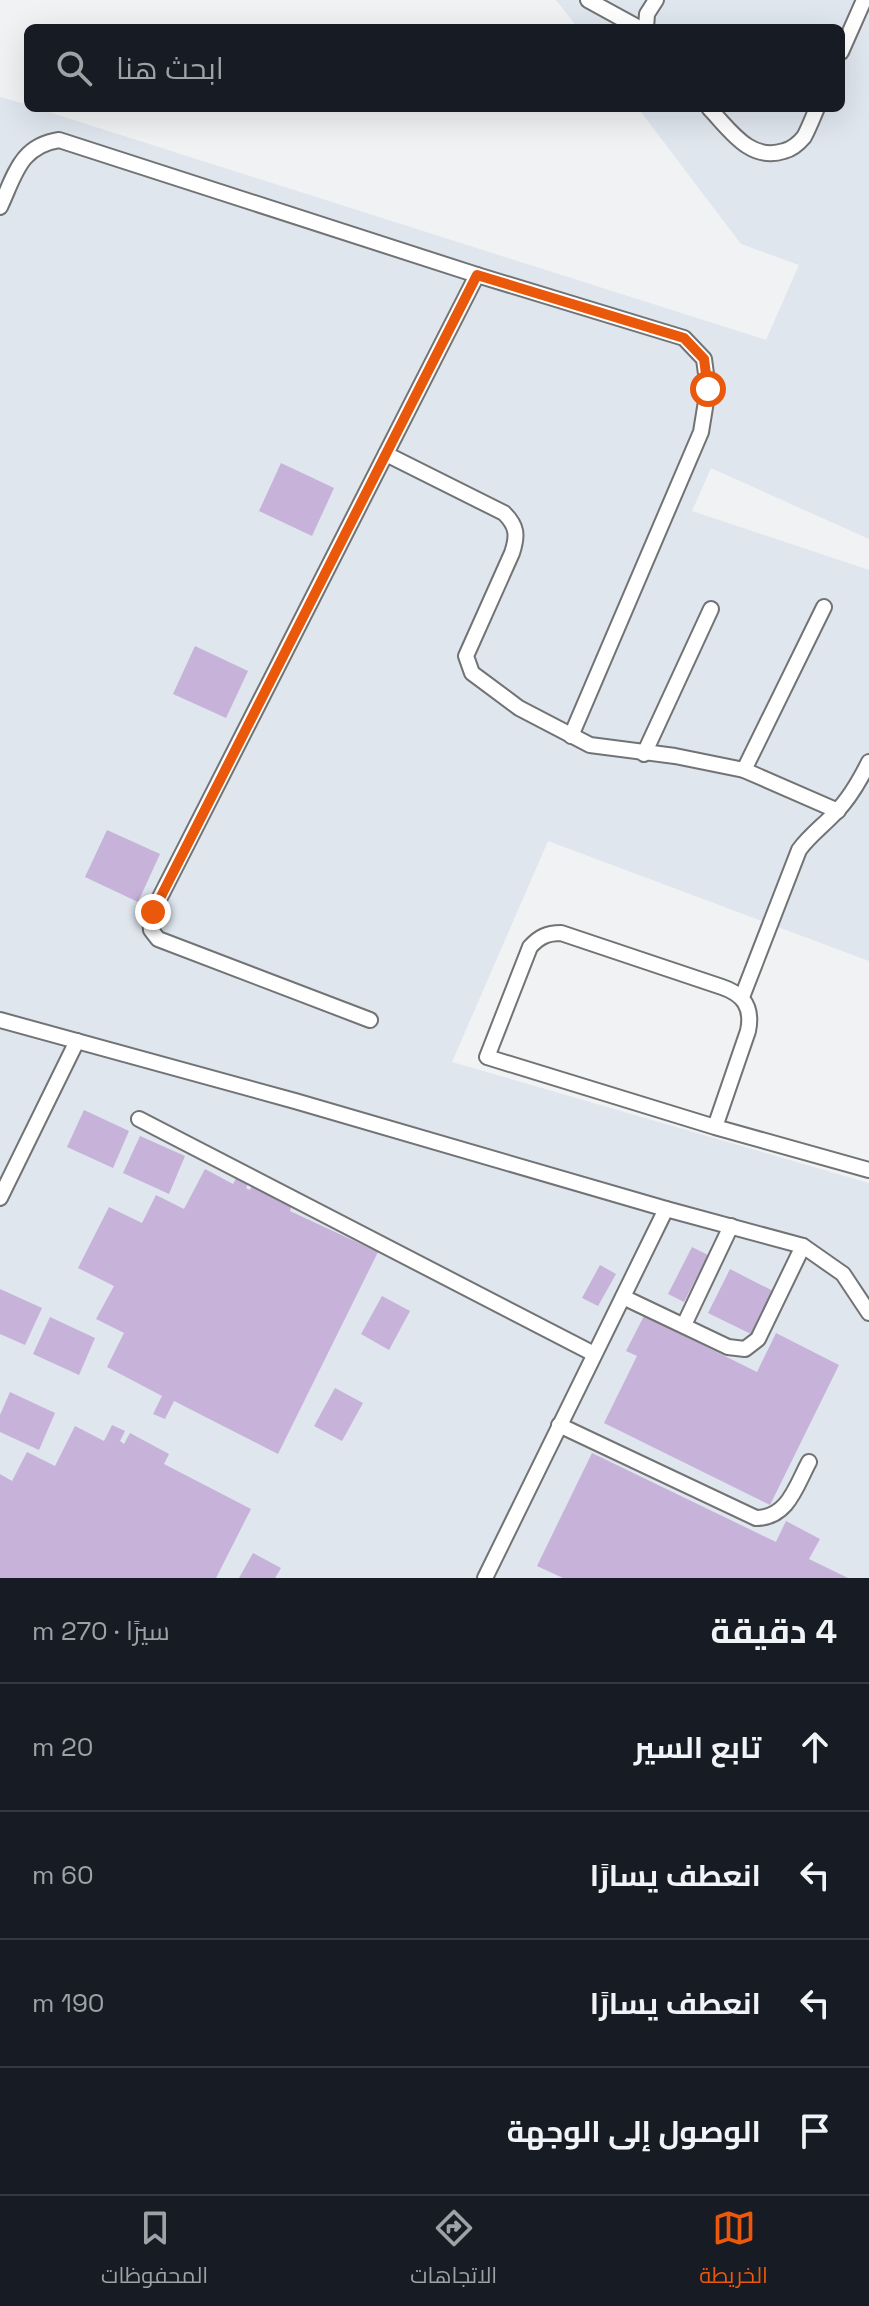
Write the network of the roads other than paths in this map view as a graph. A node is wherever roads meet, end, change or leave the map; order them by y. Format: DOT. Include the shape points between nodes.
graph roads {
  1 [pos="588,0"];
  2 [pos="656,0"];
  3 [pos="864,0"];
  4 [pos="632,24"];
  5 [pos="646,24"];
  6 [pos="845,43"];
  7 [pos="713,112"];
  8 [pos="815,112"];
  9 [pos="0,207"];
  10 [pos="477,275"];
  11 [pos="386,454"];
  12 [pos="824,607"];
  13 [pos="711,609"];
  14 [pos="571,736"];
  15 [pos="644,754"];
  16 [pos="869,762"];
  17 [pos="744,770"];
  18 [pos="838,811"];
  19 [pos="742,997"];
  20 [pos="0,1020"];
  21 [pos="370,1020"];
  22 [pos="77,1041"];
  23 [pos="139,1119"];
  24 [pos="715,1127"];
  25 [pos="869,1170"];
  26 [pos="2,1190"];
  27 [pos="666,1209"];
  28 [pos="731,1226"];
  29 [pos="803,1246"];
  30 [pos="623,1297"];
  31 [pos="869,1313"];
  32 [pos="684,1325"];
  33 [pos="594,1354"];
  34 [pos="559,1425"];
  35 [pos="809,1462"];
  36 [pos="485,1578"];
  1 -- 4 [label="lane"];
  2 -- 5 [label="lane"];
  3 -- 6 [label="lane"];
  7 -- 8 [label="lane" via="742,143 773,155 803,138"];
  9 -- 10 [label="lane" via="27,152 59,140"];
  10 -- 11 [label="lane"];
  10 -- 14 [label="lane" via="684,338 704,359 708,389 701,432"];
  11 -- 14 [label="lane" via="504,513 514,524 517,539 512,553 466,656 472,673 519,708"];
  11 -- 21 [label="lane" via="150,923 158,939"];
  12 -- 17 [label="lane"];
  13 -- 15 [label="lane"];
  14 -- 15 [label="lane" via="590,745"];
  15 -- 17 [label="lane"];
  16 -- 18 [label="lane"];
  17 -- 18 [label="lane"];
  18 -- 19 [label="lane" via="799,850"];
  19 -- 24 [label="lane" via="749,1007 748,1031"];
  19 -- 24 [label="lane" via="549,933 530,947 487,1057"];
  20 -- 22 [label="lane"];
  22 -- 26 [label="lane"];
  22 -- 27 [label="lane"];
  23 -- 33 [label="lane"];
  24 -- 25 [label="lane"];
  27 -- 28 [label="lane"];
  27 -- 30 [label="lane"];
  28 -- 29 [label="lane"];
  28 -- 32 [label="lane"];
  29 -- 31 [label="lane" via="843,1274"];
  29 -- 32 [label="lane" via="752,1346 736,1350"];
  30 -- 32 [label="lane"];
  30 -- 33 [label="lane"];
  33 -- 34 [label="lane"];
  34 -- 35 [label="lane" via="756,1518 768,1518 786,1506"];
  34 -- 36 [label="lane"];
}
